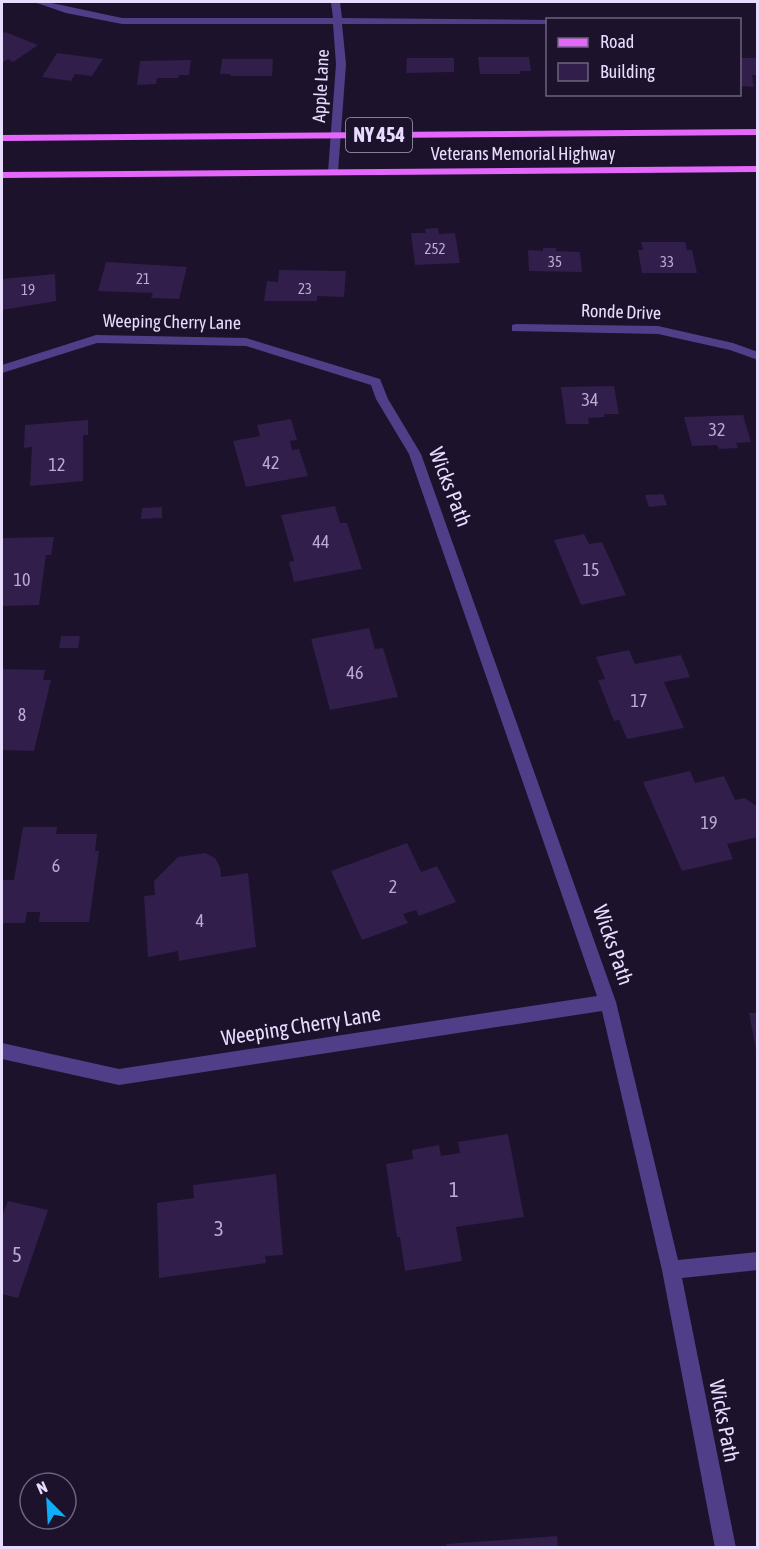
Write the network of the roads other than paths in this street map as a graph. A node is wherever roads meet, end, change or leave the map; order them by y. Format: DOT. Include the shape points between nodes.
graph roads {
  1 [pos="39,2"];
  2 [pos="336,2"];
  3 [pos="546,21"];
  4 [pos="338,22"];
  5 [pos="758,132"];
  6 [pos="334,135"];
  7 [pos="2,138"];
  8 [pos="758,169"];
  9 [pos="333,172"];
  10 [pos="2,175"];
  11 [pos="516,328"];
  12 [pos="758,356"];
  13 [pos="2,369"];
  14 [pos="376,382"];
  15 [pos="609,1002"];
  16 [pos="2,1051"];
  17 [pos="758,1261"];
  18 [pos="671,1270"];
  19 [pos="726,1548"];
  1 -- 4 [label="street" via="122,21"];
  2 -- 4 [label="street, Apple Lane"];
  3 -- 4 [label="street"];
  4 -- 6 [label="street, Apple Lane" via="341,64"];
  5 -- 6 [label="main road, Veterans Memorial Highway / NY 454"];
  6 -- 7 [label="main road, Veterans Memorial Highway / NY 454"];
  6 -- 9 [label="street, Apple Lane"];
  8 -- 9 [label="main road, Veterans Memorial Highway / NY 454"];
  9 -- 10 [label="main road, Veterans Memorial Highway / NY 454"];
  11 -- 12 [label="street, Ronde Drive" via="658,330"];
  13 -- 14 [label="street, Weeping Cherry Lane" via="96,339 246,342"];
  14 -- 15 [label="street, Wicks Path" via="415,454"];
  15 -- 16 [label="street, Weeping Cherry Lane" via="118,1077"];
  15 -- 18 [label="street, Wicks Path"];
  17 -- 18 [label="street"];
  18 -- 19 [label="street, Wicks Path"];
}
